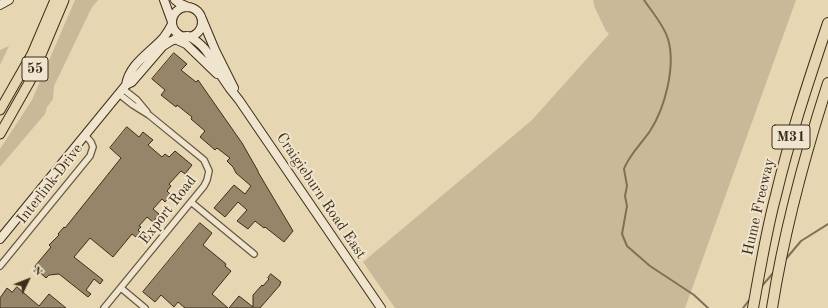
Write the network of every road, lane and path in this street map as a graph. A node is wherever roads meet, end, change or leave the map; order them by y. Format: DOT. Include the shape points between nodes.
graph roads {
  1 [pos="9,0"];
  2 [pos="55,0"];
  3 [pos="64,0"];
  4 [pos="164,0"];
  5 [pos="175,0"];
  6 [pos="0,5"];
  7 [pos="190,7"];
  8 [pos="200,16"];
  9 [pos="172,23"];
  10 [pos="828,23"];
  11 [pos="187,36"];
  12 [pos="175,39"];
  13 [pos="828,83"];
  14 [pos="228,86"];
  15 [pos="123,89"];
  16 [pos="239,100"];
  17 [pos="0,110"];
  18 [pos="0,134"];
  19 [pos="85,135"];
  20 [pos="191,202"];
  21 [pos="0,239"];
  22 [pos="254,254"];
  23 [pos="0,266"];
  24 [pos="121,288"];
  25 [pos="104,308"];
  26 [pos="146,308"];
  27 [pos="381,308"];
  28 [pos="753,308"];
  29 [pos="772,308"];
  1 -- 6 [label="main road"];
  2 -- 17 [label="highway, 55" via="32,54"];
  3 -- 18 [label="highway, 55" via="30,81"];
  4 -- 9 [label="main road"];
  5 -- 7 [label="main road"];
  7 -- 8 [label="main road"];
  7 -- 9 [label="main road" via="176,11"];
  8 -- 11 [label="main road" via="200,28"];
  8 -- 16 [label="main road, Craigieburn Road East"];
  9 -- 11 [label="main road" via="177,33"];
  9 -- 15 [label="main road" via="164,37 134,68"];
  10 -- 28 [label="highway, Hume Freeway / M31" via="775,196"];
  11 -- 12 [label="main road"];
  11 -- 14 [label="main road, Craigieburn Road East" via="207,51"];
  12 -- 14 [label="main road" via="193,50"];
  12 -- 15 [label="main road" via="162,47"];
  13 -- 29 [label="highway, M31" via="788,227"];
  14 -- 16 [label="main road, Craigieburn Road East"];
  15 -- 19 [label="main road"];
  15 -- 20 [label="street, Export Road" via="133,106 149,115 207,165 207,180"];
  16 -- 27 [label="main road, Craigieburn Road East"];
  19 -- 21 [label="main road"];
  19 -- 23 [label="street, Interlink Drive" via="92,142 90,156"];
  20 -- 22 [label="street"];
  20 -- 24 [label="street, Export Road"];
  24 -- 25 [label="street, Export Road"];
  24 -- 26 [label="street"];
}
